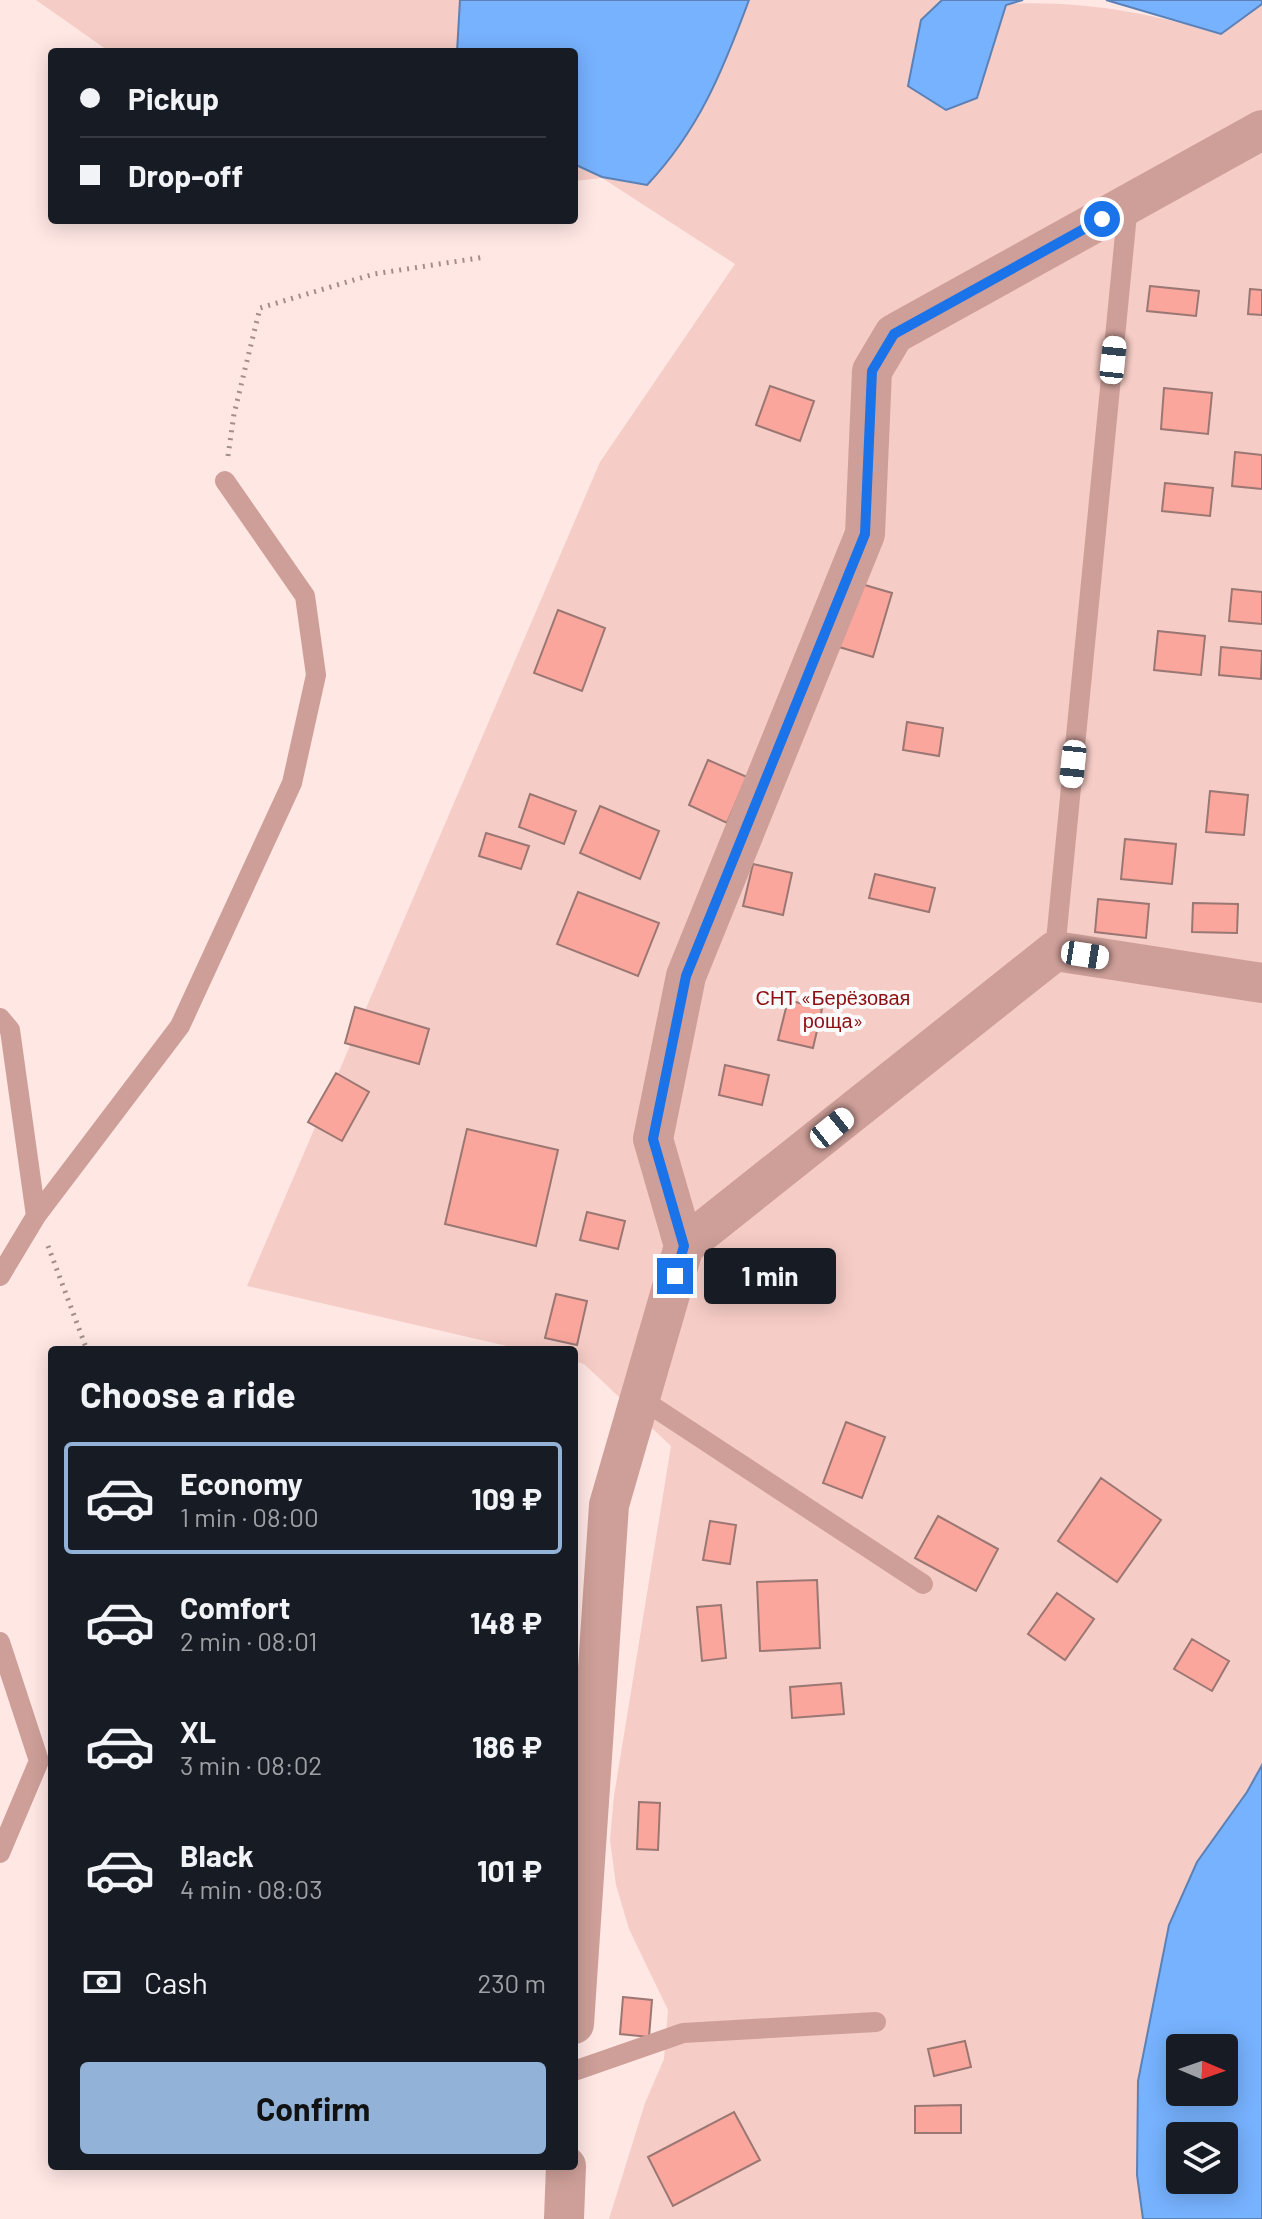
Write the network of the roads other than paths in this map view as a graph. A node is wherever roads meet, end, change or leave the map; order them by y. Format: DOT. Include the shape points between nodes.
graph roads {
  1 [pos="1262,130"];
  2 [pos="1128,204"];
  3 [pos="225,481"];
  4 [pos="1055,951"];
  5 [pos="1262,983"];
  6 [pos="0,1018"];
  7 [pos="36,1216"];
  8 [pos="684,1246"];
  9 [pos="0,1276"];
  10 [pos="640,1398"];
  11 [pos="923,1584"];
  12 [pos="0,1642"];
  13 [pos="0,1853"];
  14 [pos="578,1965"];
  15 [pos="876,2022"];
  16 [pos="578,2070"];
  17 [pos="566,2170"];
  18 [pos="564,2219"];
  1 -- 2 [label="street"];
  2 -- 4 [label="lane"];
  2 -- 8 [label="street" via="894,334 872,371 865,534 686,976 653,1139"];
  3 -- 7 [label="lane" via="305,596 316,675 292,783 180,1026"];
  4 -- 5 [label="street"];
  4 -- 8 [label="street"];
  6 -- 7 [label="lane" via="10,1030"];
  7 -- 9 [label="lane"];
  8 -- 10 [label="street"];
  10 -- 11 [label="lane"];
  10 -- 14 [label="street" via="609,1505"];
  12 -- 13 [label="lane" via="39,1761"];
  15 -- 16 [label="lane" via="683,2033"];
  17 -- 18 [label="street"];
}
